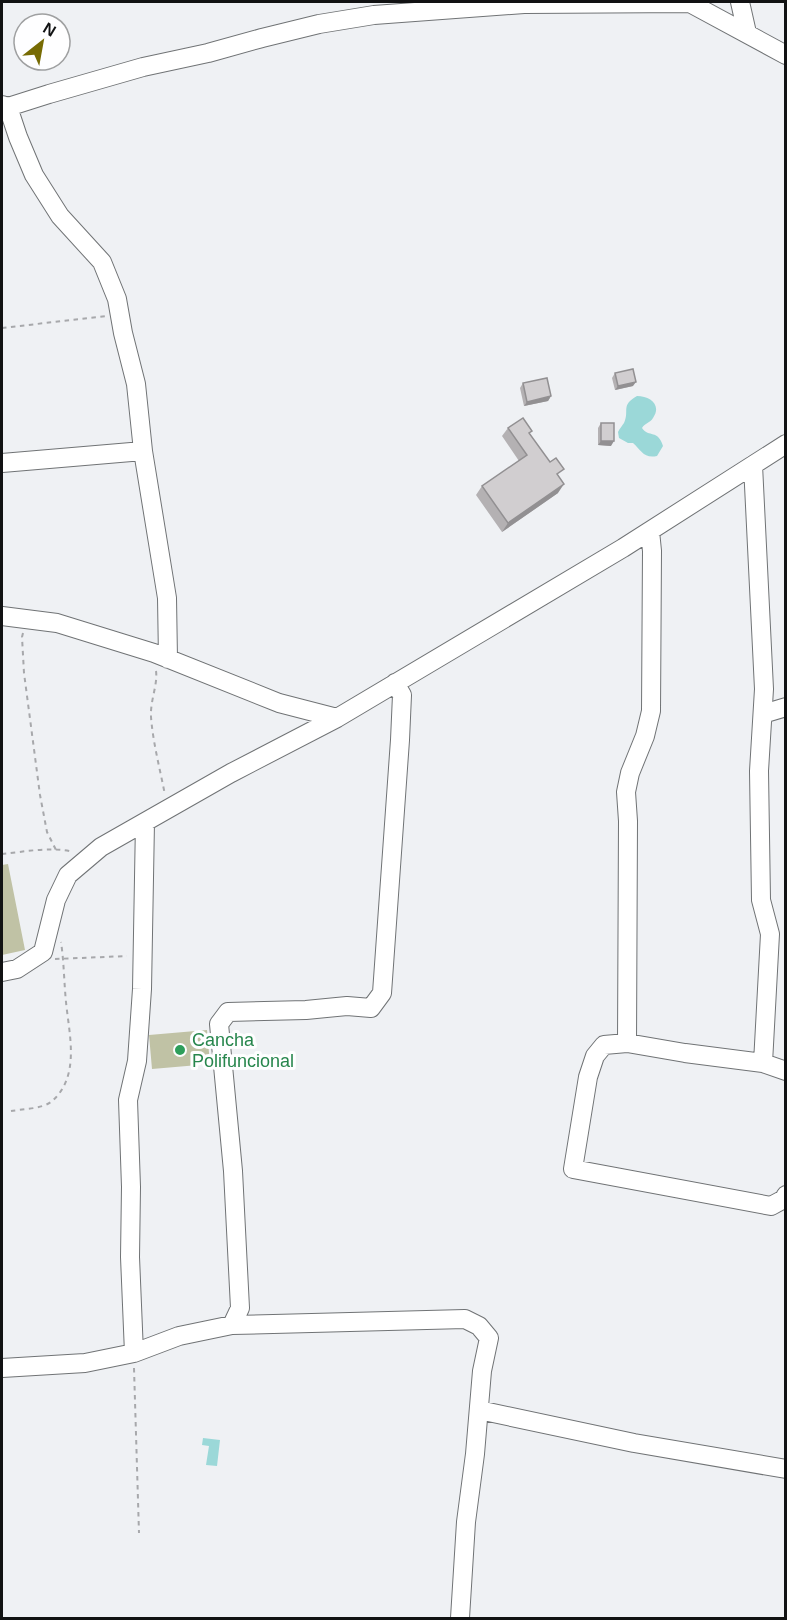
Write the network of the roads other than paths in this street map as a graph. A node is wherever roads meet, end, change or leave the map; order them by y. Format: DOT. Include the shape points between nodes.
graph roads {
  1 [pos="689,2"];
  2 [pos="740,2"];
  3 [pos="525,3"];
  4 [pos="747,33"];
  5 [pos="786,55"];
  6 [pos="4,107"];
  7 [pos="786,444"];
  8 [pos="143,451"];
  9 [pos="2,463"];
  10 [pos="753,465"];
  11 [pos="650,531"];
  12 [pos="2,616"];
  13 [pos="161,656"];
  14 [pos="395,683"];
  15 [pos="786,707"];
  16 [pos="763,714"];
  17 [pos="337,718"];
  18 [pos="145,822"];
  19 [pos="2,972"];
  20 [pos="627,1043"];
  21 [pos="763,1063"];
  22 [pos="786,1071"];
  23 [pos="786,1195"];
  24 [pos="232,1325"];
  25 [pos="134,1353"];
  26 [pos="2,1368"];
  27 [pos="479,1410"];
  28 [pos="786,1469"];
  29 [pos="460,1618"];
  1 -- 3 [label="street"];
  1 -- 4 [label="street"];
  2 -- 4 [label="street"];
  3 -- 6 [label="street" via="374,15 319,24 144,66"];
  4 -- 5 [label="street"];
  6 -- 8 [label="street" via="34,175 60,216 102,262 117,299 136,384"];
  7 -- 10 [label="street"];
  8 -- 9 [label="street"];
  8 -- 13 [label="street" via="167,598"];
  10 -- 11 [label="street"];
  10 -- 16 [label="street"];
  11 -- 14 [label="street"];
  11 -- 20 [label="street" via="651,711 627,792"];
  12 -- 13 [label="street" via="57,623"];
  13 -- 17 [label="street" via="279,703"];
  14 -- 17 [label="street"];
  14 -- 24 [label="street" via="402,695 382,993 371,1008 228,1012 219,1024 233,1171 240,1308"];
  15 -- 16 [label="street"];
  16 -- 21 [label="street" via="759,771 761,900 770,934"];
  17 -- 18 [label="street"];
  18 -- 19 [label="street" via="101,847 68,875 56,900 43,952 17,969"];
  18 -- 25 [label="street" via="137,1061 128,1100"];
  20 -- 21 [label="street"];
  20 -- 23 [label="street" via="604,1045 595,1056 573,1169 771,1206"];
  21 -- 22 [label="street"];
  24 -- 25 [label="street" via="179,1336"];
  24 -- 27 [label="street" via="465,1319 479,1326 489,1338"];
  25 -- 26 [label="street" via="85,1363"];
  27 -- 28 [label="street" via="634,1443"];
  27 -- 29 [label="street"];
}
